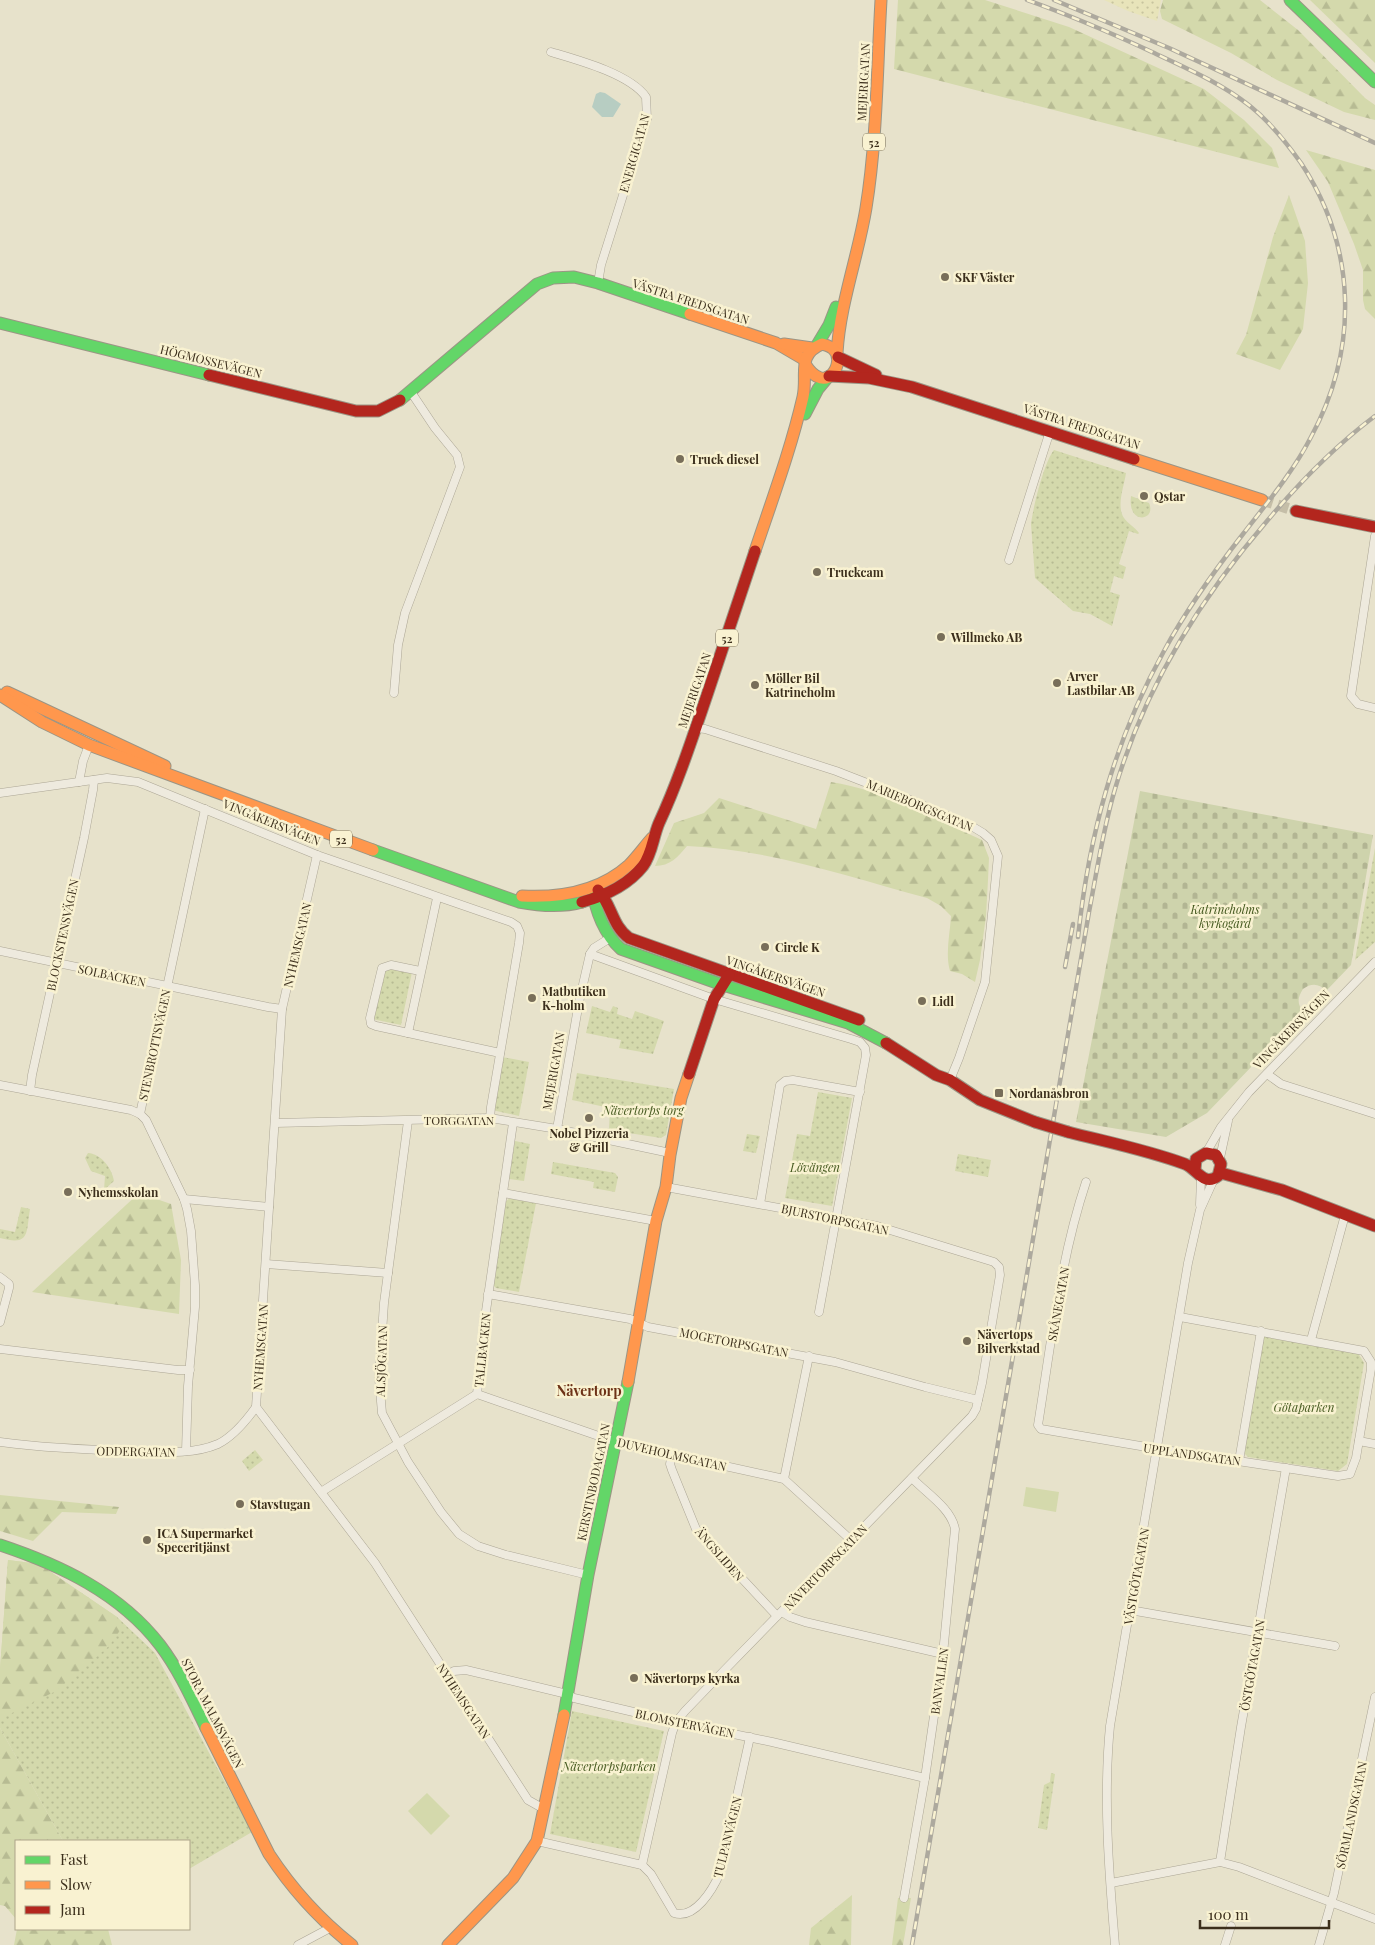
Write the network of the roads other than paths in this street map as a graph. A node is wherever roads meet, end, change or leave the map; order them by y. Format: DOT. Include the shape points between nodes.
graph roads {
  1 [pos="880,0"];
  2 [pos="1290,0"];
  3 [pos="551,52"];
  4 [pos="1375,82"];
  5 [pos="848,282"];
  6 [pos="598,283"];
  7 [pos="0,323"];
  8 [pos="776,343"];
  9 [pos="814,347"];
  10 [pos="838,355"];
  11 [pos="805,362"];
  12 [pos="828,377"];
  13 [pos="892,382"];
  14 [pos="411,392"];
  15 [pos="1050,431"];
  16 [pos="794,437"];
  17 [pos="1262,500"];
  18 [pos="1296,510"];
  19 [pos="1375,527"];
  20 [pos="1375,536"];
  21 [pos="1009,560"];
  22 [pos="0,689"];
  23 [pos="394,693"];
  24 [pos="0,695"];
  25 [pos="1375,708"];
  26 [pos="696,728"];
  27 [pos="95,732"];
  28 [pos="89,745"];
  29 [pos="94,780"];
  30 [pos="79,782"];
  31 [pos="0,793"];
  32 [pos="225,796"];
  33 [pos="206,809"];
  34 [pos="654,836"];
  35 [pos="317,855"];
  36 [pos="594,886"];
  37 [pos="502,896"];
  38 [pos="599,897"];
  39 [pos="437,898"];
  40 [pos="620,932"];
  41 [pos="610,938"];
  42 [pos="0,951"];
  43 [pos="590,954"];
  44 [pos="1375,962"];
  45 [pos="57,963"];
  46 [pos="420,971"];
  47 [pos="729,975"];
  48 [pos="723,985"];
  49 [pos="167,986"];
  50 [pos="714,998"];
  51 [pos="282,1009"];
  52 [pos="408,1033"];
  53 [pos="500,1053"];
  54 [pos="1267,1074"];
  55 [pos="950,1080"];
  56 [pos="0,1085"];
  57 [pos="30,1091"];
  58 [pos="860,1092"];
  59 [pos="140,1114"];
  60 [pos="1375,1114"];
  61 [pos="1229,1117"];
  62 [pos="490,1118"];
  63 [pos="408,1120"];
  64 [pos="275,1123"];
  65 [pos="513,1123"];
  66 [pos="557,1129"];
  67 [pos="1140,1150"];
  68 [pos="670,1153"];
  69 [pos="1202,1155"];
  70 [pos="1219,1168"];
  71 [pos="1198,1174"];
  72 [pos="1086,1182"];
  73 [pos="666,1187"];
  74 [pos="504,1193"];
  75 [pos="184,1199"];
  76 [pos="760,1204"];
  77 [pos="269,1207"];
  78 [pos="1200,1210"];
  79 [pos="1345,1215"];
  80 [pos="837,1219"];
  81 [pos="656,1221"];
  82 [pos="1375,1226"];
  83 [pos="266,1264"];
  84 [pos="999,1267"];
  85 [pos="388,1273"];
  86 [pos="0,1277"];
  87 [pos="488,1294"];
  88 [pos="819,1312"];
  89 [pos="1180,1317"];
  90 [pos="0,1322"];
  91 [pos="639,1323"];
  92 [pos="1261,1331"];
  93 [pos="1311,1340"];
  94 [pos="0,1349"];
  95 [pos="809,1356"];
  96 [pos="190,1370"];
  97 [pos="477,1394"];
  98 [pos="978,1400"];
  99 [pos="256,1407"];
  100 [pos="1040,1427"];
  101 [pos="1359,1441"];
  102 [pos="0,1442"];
  103 [pos="616,1442"];
  104 [pos="398,1443"];
  105 [pos="1375,1444"];
  106 [pos="1158,1449"];
  107 [pos="186,1451"];
  108 [pos="672,1454"];
  109 [pos="1239,1461"];
  110 [pos="1286,1468"];
  111 [pos="912,1478"];
  112 [pos="784,1479"];
  113 [pos="321,1492"];
  114 [pos="851,1540"];
  115 [pos="0,1545"];
  116 [pos="588,1574"];
  117 [pos="1130,1610"];
  118 [pos="780,1614"];
  119 [pos="1258,1633"];
  120 [pos="1335,1646"];
  121 [pos="943,1654"];
  122 [pos="447,1675"];
  123 [pos="567,1694"];
  124 [pos="1375,1697"];
  125 [pos="676,1722"];
  126 [pos="750,1737"];
  127 [pos="925,1778"];
  128 [pos="544,1809"];
  129 [pos="537,1841"];
  130 [pos="1220,1862"];
  131 [pos="642,1865"];
  132 [pos="1111,1883"];
  133 [pos="904,1898"];
  134 [pos="1332,1903"];
  135 [pos="1375,1919"];
  136 [pos="1231,1926"];
  137 [pos="330,1928"];
  138 [pos="298,1945"];
  139 [pos="352,1945"];
  140 [pos="448,1945"];
  141 [pos="1114,1945"];
  142 [pos="1225,1945"];
  143 [pos="1319,1945"];
  1 -- 5 [label="main road, MEJERIGATAN / 52" via="871,174 862,230"];
  2 -- 4 [label="main road"];
  3 -- 6 [label="street, ENERGIGATAN" via="621,77 646,97 647,119 601,264"];
  5 -- 9 [label="main road, MEJERIGATAN / 52" via="829,325"];
  5 -- 10 [label="main road, MEJERIGATAN / 52" via="838,333"];
  6 -- 8 [label="main road, VÄSTRA FREDSGATAN"];
  6 -- 14 [label="main road, HÖGMOSSEVÄGEN" via="569,276 547,279 525,294"];
  7 -- 14 [label="main road, HÖGMOSSEVÄGEN" via="359,412 391,407"];
  8 -- 9 [label="main road, VÄSTRA FREDSGATAN"];
  8 -- 11 [label="main road, VÄSTRA FREDSGATAN"];
  9 -- 10 [label="main road" via="825,344"];
  9 -- 11 [label="main road, 52"];
  10 -- 12 [label="main road, 52" via="836,369"];
  10 -- 13 [label="main road, VÄSTRA FREDSGATAN" via="854,366"];
  11 -- 12 [label="main road" via="809,373 815,377"];
  11 -- 16 [label="main road, MEJERIGATAN / 52" via="804,393"];
  12 -- 13 [label="main road, VÄSTRA FREDSGATAN"];
  12 -- 16 [label="main road, MEJERIGATAN / 52" via="814,395"];
  13 -- 15 [label="main road, VÄSTRA FREDSGATAN"];
  14 -- 23 [label="street" via="457,454 460,467 405,613 398,645"];
  15 -- 17 [label="main road, VÄSTRA FREDSGATAN"];
  15 -- 21 [label="street"];
  16 -- 26 [label="main road, MEJERIGATAN / 52"];
  18 -- 19 [label="main road"];
  20 -- 25 [label="street" via="1351,687 1353,700"];
  22 -- 27 [label="main road, VINGÅKERSVÄGEN / 52"];
  24 -- 28 [label="main road, VINGÅKERSVÄGEN / 52" via="42,722"];
  26 -- 34 [label="main road, MEJERIGATAN / 52" via="682,771"];
  26 -- 55 [label="street, MARIEBORGSGATAN" via="866,781 973,827 991,840 998,856 985,982"];
  27 -- 28 [label="main road"];
  27 -- 32 [label="main road, VINGÅKERSVÄGEN / 52"];
  28 -- 30 [label="street"];
  28 -- 32 [label="main road, VINGÅKERSVÄGEN / 52"];
  29 -- 30 [label="street, VINGÅKERSVÄGEN"];
  29 -- 33 [label="street, VINGÅKERSVÄGEN" via="107,778 138,782"];
  29 -- 45 [label="street, BLOCKSTENSVÄGEN"];
  30 -- 31 [label="street, VINGÅKERSVÄGEN"];
  32 -- 37 [label="main road, VINGÅKERSVÄGEN / 52"];
  33 -- 35 [label="street, VINGÅKERSVÄGEN"];
  33 -- 49 [label="street, STENBROTTSVÄGEN"];
  34 -- 36 [label="main road, MEJERIGATAN / 52" via="626,868"];
  34 -- 38 [label="main road, MEJERIGATAN / 52" via="651,851 638,871 621,886"];
  35 -- 39 [label="street, VINGÅKERSVÄGEN"];
  35 -- 51 [label="street, NYHEMSGATAN"];
  36 -- 37 [label="main road, VINGÅKERSVÄGEN / 52" via="553,897"];
  36 -- 38 [label="main road"];
  37 -- 38 [label="main road, VINGÅKERSVÄGEN / 52" via="518,903 541,906"];
  38 -- 40 [label="main road"];
  38 -- 41 [label="main road"];
  39 -- 46 [label="street"];
  39 -- 53 [label="street, VINGÅKERSVÄGEN" via="518,926 520,933"];
  40 -- 41 [label="main road"];
  40 -- 47 [label="main road, VINGÅKERSVÄGEN" via="640,943"];
  41 -- 43 [label="street"];
  41 -- 48 [label="main road, VINGÅKERSVÄGEN" via="621,949"];
  42 -- 45 [label="street, SOLBACKEN"];
  43 -- 50 [label="street"];
  43 -- 66 [label="street, MEJERIGATAN"];
  44 -- 54 [label="street, VINGÅKERSVÄGEN"];
  45 -- 49 [label="street, SOLBACKEN"];
  45 -- 57 [label="street, BLOCKSTENSVÄGEN"];
  46 -- 52 [label="street"];
  46 -- 52 [label="street" via="391,964 386,966 380,972 370,1018 371,1024"];
  47 -- 48 [label="main road"];
  47 -- 55 [label="main road, VINGÅKERSVÄGEN" via="866,1023 923,1058"];
  48 -- 50 [label="main road, VINGÅKERSVÄGEN"];
  48 -- 55 [label="main road, VINGÅKERSVÄGEN" via="855,1026 936,1075"];
  49 -- 51 [label="street, SOLBACKEN"];
  49 -- 59 [label="street, STENBROTTSVÄGEN"];
  50 -- 58 [label="street" via="860,1042 866,1055"];
  50 -- 68 [label="main road, KERSTINBODAGATAN" via="684,1084"];
  51 -- 64 [label="street, NYHEMSGATAN"];
  52 -- 53 [label="street"];
  53 -- 62 [label="street"];
  54 -- 60 [label="street" via="1281,1084"];
  54 -- 61 [label="street, VINGÅKERSVÄGEN"];
  55 -- 67 [label="main road, VINGÅKERSVÄGEN, bridge" via="980,1100 1035,1122"];
  56 -- 57 [label="street"];
  57 -- 59 [label="street"];
  58 -- 76 [label="street" via="794,1080 785,1080 780,1085"];
  58 -- 80 [label="street"];
  59 -- 75 [label="street, STENBROTTSVÄGEN" via="146,1120"];
  61 -- 69 [label="street, VINGÅKERSVÄGEN"];
  61 -- 70 [label="street, VINGÅKERSVÄGEN"];
  62 -- 63 [label="street, TORGGATAN"];
  62 -- 65 [label="street, TORGGATAN"];
  63 -- 64 [label="street, TORGGATAN"];
  63 -- 85 [label="street, ALSJÖGATAN"];
  64 -- 77 [label="street, NYHEMSGATAN"];
  65 -- 66 [label="street, TORGGATAN"];
  65 -- 74 [label="street, TALLBACKEN"];
  66 -- 68 [label="street, TORGGATAN"];
  67 -- 69 [label="main road, VINGÅKERSVÄGEN" via="1189,1158"];
  67 -- 71 [label="main road, VINGÅKERSVÄGEN" via="1187,1165"];
  68 -- 73 [label="main road, KERSTINBODAGATAN"];
  69 -- 70 [label="main road, VINGÅKERSVÄGEN" via="1212,1153"];
  69 -- 71 [label="main road, VINGÅKERSVÄGEN" via="1195,1163"];
  70 -- 71 [label="main road, VINGÅKERSVÄGEN" via="1206,1180"];
  70 -- 78 [label="street, VÄSTGÖTAGATAN"];
  70 -- 79 [label="main road"];
  71 -- 78 [label="street, VÄSTGÖTAGATAN"];
  72 -- 100 [label="street, SKÅNEGATAN" via="1076,1211 1064,1270"];
  73 -- 76 [label="street, BJURSTORPSGATAN"];
  73 -- 81 [label="main road, KERSTINBODAGATAN"];
  74 -- 81 [label="street"];
  74 -- 87 [label="street, TALLBACKEN"];
  75 -- 77 [label="street"];
  75 -- 96 [label="street, STENBROTTSVÄGEN" via="191,1232 195,1285"];
  76 -- 80 [label="street, BJURSTORPSGATAN"];
  77 -- 83 [label="street, NYHEMSGATAN"];
  78 -- 89 [label="street, VÄSTGÖTAGATAN"];
  79 -- 82 [label="main road"];
  79 -- 93 [label="street"];
  80 -- 84 [label="street, BJURSTORPSGATAN" via="917,1238 994,1262"];
  80 -- 88 [label="street"];
  81 -- 91 [label="main road, KERSTINBODAGATAN"];
  83 -- 85 [label="street"];
  83 -- 99 [label="street, NYHEMSGATAN"];
  84 -- 98 [label="street, NÄVERTORPSGATAN"];
  85 -- 104 [label="street, ALSJÖGATAN" via="379,1392 382,1413"];
  86 -- 90 [label="street" via="9,1284 9,1288"];
  87 -- 91 [label="street, MOGETORPSGATAN"];
  87 -- 97 [label="street, TALLBACKEN"];
  89 -- 92 [label="street"];
  89 -- 106 [label="street, VÄSTGÖTAGATAN"];
  91 -- 95 [label="street, MOGETORPSGATAN"];
  91 -- 103 [label="main road, KERSTINBODAGATAN"];
  92 -- 93 [label="street"];
  92 -- 109 [label="street"];
  93 -- 101 [label="street" via="1358,1349 1365,1352 1371,1362"];
  94 -- 96 [label="street"];
  95 -- 98 [label="street, MOGETORPSGATAN"];
  95 -- 112 [label="street"];
  96 -- 107 [label="street, STENBROTTSVÄGEN"];
  97 -- 103 [label="street, DUVEHOLMSGATAN"];
  97 -- 104 [label="street, TALLBACKEN"];
  98 -- 111 [label="street, NÄVERTORPSGATAN" via="972,1416"];
  99 -- 107 [label="street, ODDERGATAN" via="231,1436 218,1444"];
  99 -- 113 [label="street, NYHEMSGATAN"];
  100 -- 106 [label="street, UPPLANDSGATAN" via="1046,1431"];
  101 -- 105 [label="street"];
  101 -- 110 [label="street, UPPLANDSGATAN" via="1350,1474 1338,1476"];
  102 -- 107 [label="street, ODDERGATAN" via="59,1449"];
  103 -- 108 [label="street, DUVEHOLMSGATAN"];
  103 -- 116 [label="main road, KERSTINBODAGATAN"];
  104 -- 113 [label="street, TALLBACKEN"];
  104 -- 116 [label="street, ALSJÖGATAN" via="450,1525 468,1541 506,1555"];
  106 -- 109 [label="street, UPPLANDSGATAN"];
  106 -- 117 [label="street, VÄSTGÖTAGATAN"];
  108 -- 112 [label="street, DUVEHOLMSGATAN"];
  108 -- 118 [label="street, ÄNGSLIDEN" via="670,1464 696,1529"];
  109 -- 110 [label="street, UPPLANDSGATAN"];
  110 -- 119 [label="street, ÖSTGÖTAGATAN"];
  111 -- 114 [label="street, NÄVERTORPSGATAN"];
  111 -- 121 [label="street, BANVALLEN" via="947,1512 955,1529"];
  112 -- 114 [label="street, DUVEHOLMSGATAN"];
  113 -- 122 [label="street, NYHEMSGATAN" via="375,1564"];
  114 -- 118 [label="street, NÄVERTORPSGATAN"];
  115 -- 137 [label="main road, STORA MALMSVÄGEN" via="89,1584 125,1609 151,1634 180,1675 272,1860 298,1896"];
  116 -- 123 [label="main road, KERSTINBODAGATAN"];
  117 -- 119 [label="street"];
  117 -- 132 [label="street, VÄSTGÖTAGATAN" via="1110,1726 1107,1814"];
  118 -- 121 [label="street, ÄNGSLIDEN"];
  118 -- 125 [label="street, NÄVERTORPSGATAN"];
  119 -- 120 [label="street"];
  119 -- 130 [label="street, ÖSTGÖTAGATAN"];
  121 -- 127 [label="street, BANVALLEN"];
  122 -- 123 [label="street, BLOMSTERVÄGEN" via="460,1670"];
  122 -- 128 [label="street, NYHEMSGATAN" via="528,1800"];
  123 -- 125 [label="street, BLOMSTERVÄGEN"];
  123 -- 128 [label="main road, KERSTINBODAGATAN"];
  124 -- 134 [label="street, SÖRMLANDSGATAN"];
  125 -- 126 [label="street, BLOMSTERVÄGEN"];
  125 -- 131 [label="street, NÄVERTORPSGATAN"];
  126 -- 127 [label="street, BLOMSTERVÄGEN"];
  126 -- 131 [label="street, TULPANVÄGEN" via="720,1873 702,1902 680,1915 674,1913"];
  127 -- 133 [label="street, BANVALLEN"];
  128 -- 129 [label="main road, KERSTINBODAGATAN"];
  129 -- 131 [label="street"];
  129 -- 140 [label="main road, KERSTINBODAGATAN" via="513,1878"];
  130 -- 132 [label="street"];
  130 -- 134 [label="street"];
  132 -- 141 [label="street, VÄSTGÖTAGATAN"];
  134 -- 135 [label="street"];
  134 -- 143 [label="street, SÖRMLANDSGATAN"];
  136 -- 142 [label="street"];
  137 -- 138 [label="street"];
  137 -- 139 [label="main road, STORA MALMSVÄGEN"];
}
